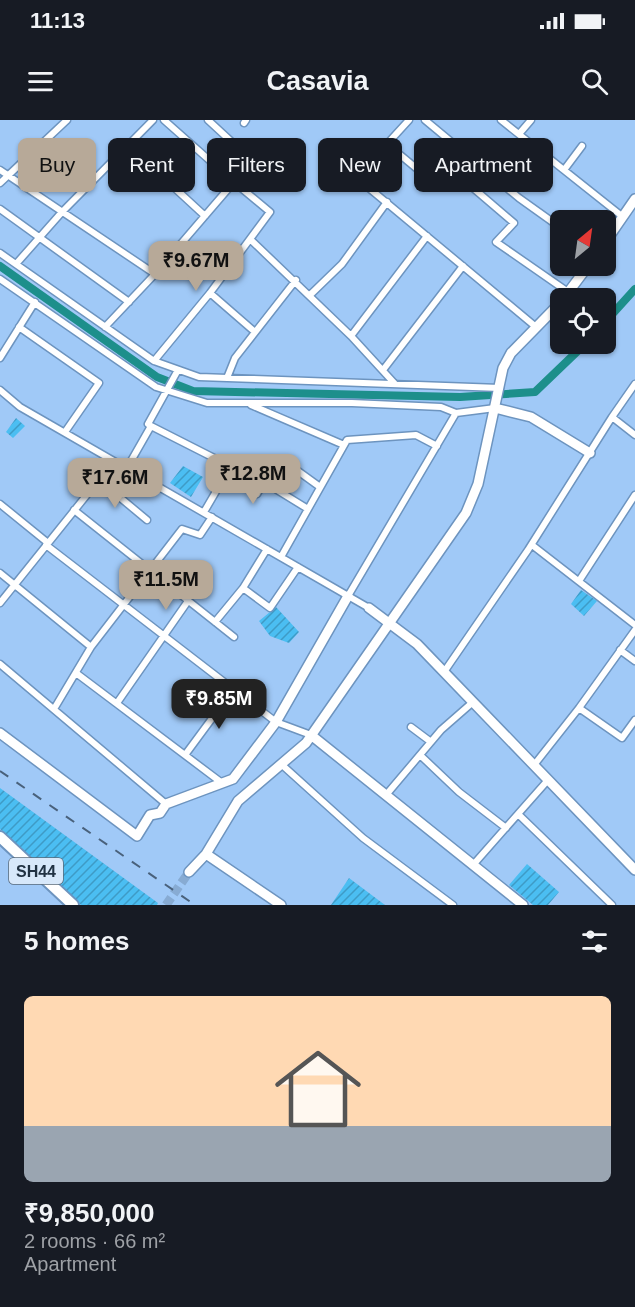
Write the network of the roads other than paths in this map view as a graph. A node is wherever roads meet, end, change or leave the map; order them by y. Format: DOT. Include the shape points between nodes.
graph roads {
  1 [pos="67,120"];
  2 [pos="153,120"];
  3 [pos="164,120"];
  4 [pos="208,120"];
  5 [pos="409,120"];
  6 [pos="425,120"];
  7 [pos="501,120"];
  8 [pos="531,120"];
  9 [pos="519,134"];
  10 [pos="135,138"];
  11 [pos="228,138"];
  12 [pos="582,146"];
  13 [pos="207,158"];
  14 [pos="108,165"];
  15 [pos="0,170"];
  16 [pos="564,171"];
  17 [pos="9,176"];
  18 [pos="0,183"];
  19 [pos="179,192"];
  20 [pos="225,192"];
  21 [pos="246,192"];
  22 [pos="375,192"];
  23 [pos="635,199"];
  24 [pos="387,202"];
  25 [pos="0,209"];
  26 [pos="62,212"];
  27 [pos="205,216"];
  28 [pos="623,217"];
  29 [pos="550,220"];
  30 [pos="616,227"];
  31 [pos="427,236"];
  32 [pos="38,238"];
  33 [pos="251,240"];
  34 [pos="0,253"];
  35 [pos="16,264"];
  36 [pos="463,266"];
  37 [pos="155,274"];
  38 [pos="0,279"];
  39 [pos="296,280"];
  40 [pos="552,288"];
  41 [pos="210,293"];
  42 [pos="310,295"];
  43 [pos="35,302"];
  44 [pos="129,302"];
  45 [pos="550,312"];
  46 [pos="19,327"];
  47 [pos="105,327"];
  48 [pos="536,327"];
  49 [pos="255,333"];
  50 [pos="351,336"];
  51 [pos="0,358"];
  52 [pos="154,361"];
  53 [pos="178,370"];
  54 [pos="383,370"];
  55 [pos="227,378"];
  56 [pos="395,384"];
  57 [pos="635,384"];
  58 [pos="500,388"];
  59 [pos="0,390"];
  60 [pos="167,391"];
  61 [pos="246,403"];
  62 [pos="495,408"];
  63 [pos="456,412"];
  64 [pos="612,417"];
  65 [pos="151,426"];
  66 [pos="65,432"];
  67 [pos="635,435"];
  68 [pos="344,445"];
  69 [pos="437,446"];
  70 [pos="590,453"];
  71 [pos="114,461"];
  72 [pos="291,466"];
  73 [pos="127,468"];
  74 [pos="225,476"];
  75 [pos="99,480"];
  76 [pos="320,487"];
  77 [pos="635,495"];
  78 [pos="0,504"];
  79 [pos="308,509"];
  80 [pos="74,510"];
  81 [pos="204,513"];
  82 [pos="212,517"];
  83 [pos="147,520"];
  84 [pos="47,544"];
  85 [pos="532,545"];
  86 [pos="267,549"];
  87 [pos="281,557"];
  88 [pos="298,567"];
  89 [pos="150,571"];
  90 [pos="0,573"];
  91 [pos="579,581"];
  92 [pos="15,585"];
  93 [pos="243,588"];
  94 [pos="348,596"];
  95 [pos="189,601"];
  96 [pos="0,603"];
  97 [pos="124,606"];
  98 [pos="369,608"];
  99 [pos="215,622"];
  100 [pos="391,624"];
  101 [pos="635,625"];
  102 [pos="635,630"];
  103 [pos="163,636"];
  104 [pos="234,637"];
  105 [pos="92,647"];
  106 [pos="620,650"];
  107 [pos="635,661"];
  108 [pos="0,664"];
  109 [pos="444,672"];
  110 [pos="76,673"];
  111 [pos="233,690"];
  112 [pos="473,702"];
  113 [pos="117,703"];
  114 [pos="579,708"];
  115 [pos="54,709"];
  116 [pos="635,720"];
  117 [pos="276,723"];
  118 [pos="411,726"];
  119 [pos="0,733"];
  120 [pos="311,735"];
  121 [pos="431,742"];
  122 [pos="185,755"];
  123 [pos="420,755"];
  124 [pos="281,764"];
  125 [pos="534,765"];
  126 [pos="548,780"];
  127 [pos="222,783"];
  128 [pos="386,795"];
  129 [pos="166,804"];
  130 [pos="518,814"];
  131 [pos="506,828"];
  132 [pos="0,837"];
  133 [pos="206,854"];
  134 [pos="473,865"];
  135 [pos="635,870"];
  136 [pos="189,872"];
  137 [pos="73,905"];
  138 [pos="281,905"];
  139 [pos="453,905"];
  140 [pos="523,905"];
  141 [pos="612,905"];
  1 -- 17 [label="street"];
  2 -- 10 [label="street"];
  3 -- 13 [label="street"];
  4 -- 11 [label="street"];
  5 -- 40 [label="street" via="387,144 416,168 432,152 514,223 496,242"];
  6 -- 29 [label="street"];
  7 -- 9 [label="street"];
  8 -- 9 [label="street"];
  9 -- 16 [label="street"];
  12 -- 16 [label="street"];
  14 -- 26 [label="street"];
  15 -- 17 [label="street"];
  16 -- 28 [label="street"];
  17 -- 18 [label="street"];
  17 -- 26 [label="street"];
  19 -- 27 [label="street"];
  20 -- 27 [label="street"];
  21 -- 33 [label="street" via="270,212"];
  22 -- 24 [label="street"];
  23 -- 28 [label="street"];
  24 -- 31 [label="street"];
  24 -- 42 [label="street" via="342,264"];
  25 -- 32 [label="street"];
  26 -- 32 [label="street"];
  26 -- 37 [label="street"];
  27 -- 37 [label="street"];
  28 -- 30 [label="street"];
  31 -- 36 [label="street"];
  31 -- 50 [label="street"];
  32 -- 35 [label="street"];
  32 -- 44 [label="street"];
  33 -- 39 [label="street"];
  33 -- 41 [label="street"];
  34 -- 35 [label="street"];
  35 -- 47 [label="street"];
  36 -- 48 [label="street"];
  36 -- 54 [label="street"];
  37 -- 44 [label="street"];
  38 -- 43 [label="street"];
  39 -- 42 [label="street"];
  39 -- 49 [label="street"];
  41 -- 49 [label="street"];
  41 -- 52 [label="street"];
  42 -- 50 [label="street"];
  43 -- 46 [label="street"];
  43 -- 60 [label="street"];
  44 -- 47 [label="street"];
  45 -- 48 [label="street"];
  46 -- 51 [label="street"];
  46 -- 66 [label="street" via="99,383"];
  47 -- 52 [label="street"];
  48 -- 58 [label="street" via="511,353 503,368"];
  49 -- 55 [label="street" via="235,358"];
  50 -- 54 [label="street"];
  52 -- 53 [label="street"];
  53 -- 55 [label="street" via="199,377"];
  53 -- 60 [label="street"];
  54 -- 56 [label="street"];
  55 -- 56 [label="street"];
  56 -- 58 [label="street"];
  57 -- 64 [label="street"];
  58 -- 62 [label="street"];
  59 -- 66 [label="street" via="20,407"];
  60 -- 61 [label="street" via="207,403"];
  60 -- 65 [label="street" via="148,424"];
  61 -- 63 [label="street" via="441,407"];
  61 -- 68 [label="street"];
  62 -- 63 [label="street"];
  62 -- 70 [label="street" via="531,417"];
  62 -- 100 [label="street" via="478,484 466,513"];
  63 -- 69 [label="street"];
  64 -- 67 [label="street"];
  64 -- 70 [label="street"];
  65 -- 73 [label="street"];
  65 -- 74 [label="street" via="218,460 214,469"];
  66 -- 71 [label="street"];
  68 -- 69 [label="street" via="347,440 416,435"];
  68 -- 76 [label="street"];
  69 -- 94 [label="street"];
  70 -- 85 [label="street"];
  71 -- 73 [label="street"];
  71 -- 75 [label="street"];
  72 -- 76 [label="street"];
  73 -- 81 [label="street"];
  74 -- 79 [label="street" via="257,494 264,482"];
  74 -- 81 [label="street"];
  75 -- 80 [label="street"];
  75 -- 83 [label="street"];
  76 -- 79 [label="street"];
  77 -- 91 [label="street"];
  78 -- 84 [label="street"];
  79 -- 87 [label="street"];
  80 -- 84 [label="street"];
  80 -- 89 [label="street"];
  81 -- 82 [label="street"];
  82 -- 86 [label="street"];
  82 -- 89 [label="street" via="200,536 182,529"];
  84 -- 92 [label="street"];
  84 -- 97 [label="street"];
  85 -- 91 [label="street"];
  85 -- 109 [label="street"];
  86 -- 87 [label="street"];
  86 -- 93 [label="street"];
  87 -- 88 [label="street"];
  88 -- 93 [label="street" via="270,608"];
  88 -- 94 [label="street"];
  89 -- 95 [label="street"];
  89 -- 97 [label="street"];
  90 -- 92 [label="street"];
  91 -- 101 [label="street"];
  92 -- 96 [label="street"];
  92 -- 105 [label="street"];
  93 -- 99 [label="street"];
  94 -- 98 [label="street"];
  94 -- 117 [label="street"];
  95 -- 99 [label="street"];
  95 -- 103 [label="street"];
  97 -- 103 [label="street"];
  97 -- 105 [label="street"];
  98 -- 100 [label="street"];
  99 -- 104 [label="street"];
  100 -- 109 [label="street"];
  100 -- 120 [label="street"];
  102 -- 106 [label="street"];
  103 -- 111 [label="street"];
  103 -- 113 [label="street"];
  105 -- 110 [label="street"];
  106 -- 107 [label="street"];
  106 -- 114 [label="street"];
  108 -- 115 [label="street"];
  109 -- 112 [label="street"];
  110 -- 113 [label="street"];
  110 -- 115 [label="street"];
  111 -- 117 [label="street"];
  111 -- 122 [label="street"];
  112 -- 121 [label="street"];
  112 -- 125 [label="street"];
  113 -- 122 [label="street"];
  114 -- 116 [label="street" via="622,738"];
  114 -- 125 [label="street"];
  115 -- 129 [label="street"];
  117 -- 120 [label="street"];
  117 -- 127 [label="street" via="233,779"];
  118 -- 121 [label="street"];
  119 -- 129 [label="street" via="137,836 150,815 160,813"];
  120 -- 124 [label="street"];
  120 -- 128 [label="street"];
  121 -- 123 [label="street"];
  122 -- 127 [label="street"];
  123 -- 128 [label="street"];
  123 -- 131 [label="street"];
  124 -- 133 [label="street" via="238,801"];
  124 -- 139 [label="street" via="363,838"];
  125 -- 126 [label="street"];
  126 -- 130 [label="street"];
  126 -- 135 [label="street"];
  127 -- 129 [label="street"];
  128 -- 134 [label="street"];
  130 -- 131 [label="street"];
  130 -- 141 [label="street"];
  131 -- 134 [label="street"];
  132 -- 137 [label="main road, SH44"];
  133 -- 136 [label="street"];
  133 -- 138 [label="street"];
  134 -- 140 [label="street"];
}
